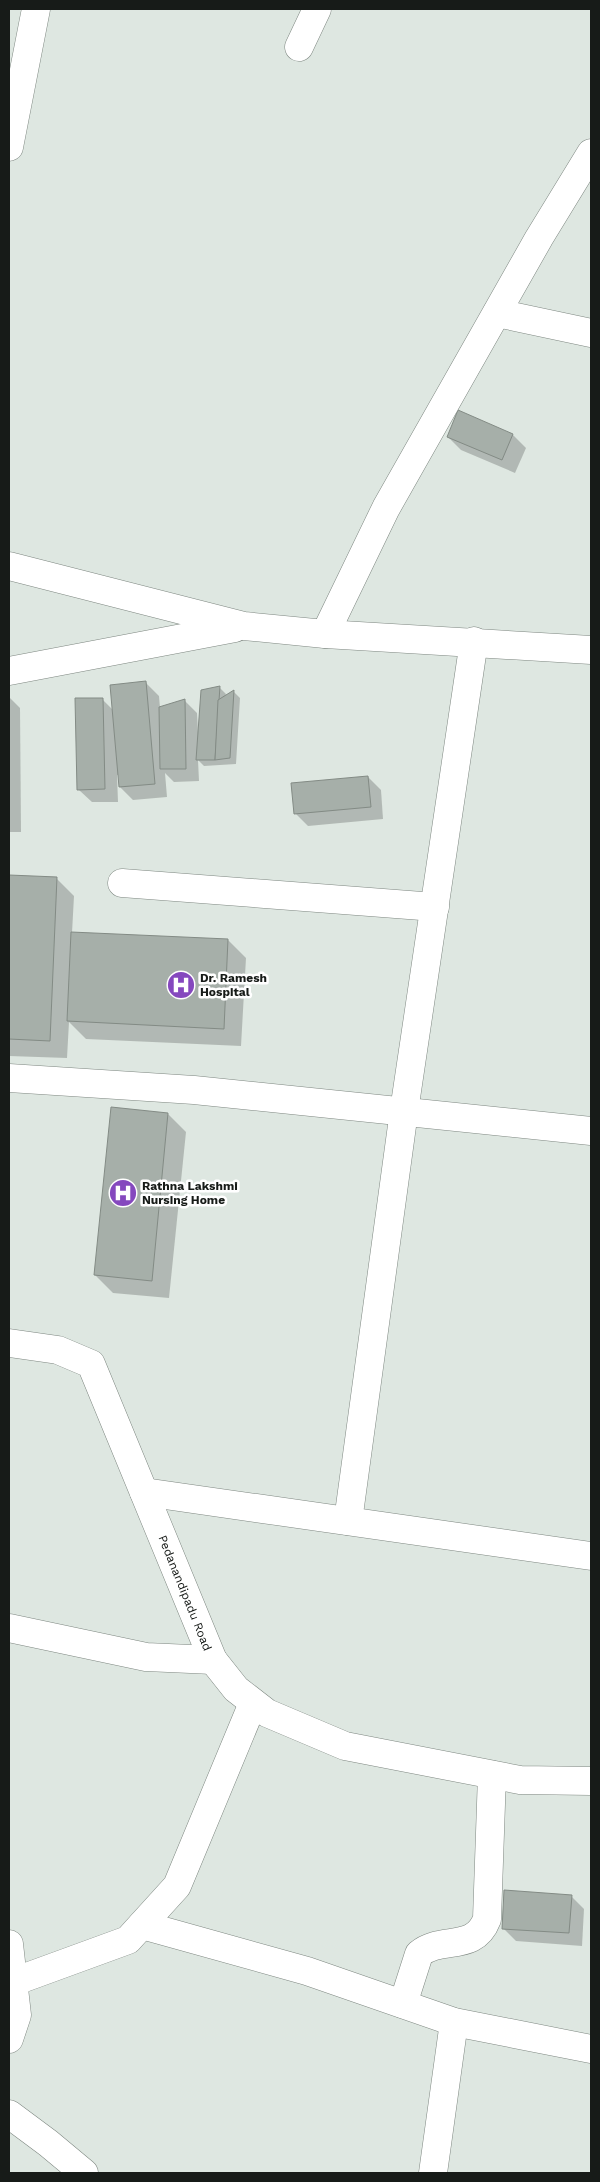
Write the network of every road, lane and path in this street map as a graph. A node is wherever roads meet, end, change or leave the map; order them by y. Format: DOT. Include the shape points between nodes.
graph roads {
  1 [pos="36,9"];
  2 [pos="317,9"];
  3 [pos="299,47"];
  4 [pos="9,147"];
  5 [pos="591,154"];
  6 [pos="496,314"];
  7 [pos="591,333"];
  8 [pos="9,566"];
  9 [pos="244,626"];
  10 [pos="325,634"];
  11 [pos="474,641"];
  12 [pos="591,650"];
  13 [pos="9,671"];
  14 [pos="122,883"];
  15 [pos="435,907"];
  16 [pos="9,1078"];
  17 [pos="404,1112"];
  18 [pos="591,1130"];
  19 [pos="9,1343"];
  20 [pos="144,1492"];
  21 [pos="348,1521"];
  22 [pos="591,1556"];
  23 [pos="9,1628"];
  24 [pos="213,1660"];
  25 [pos="253,1703"];
  26 [pos="492,1775"];
  27 [pos="591,1781"];
  28 [pos="142,1925"];
  29 [pos="9,1944"];
  30 [pos="13,1982"];
  31 [pos="403,2004"];
  32 [pos="454,2022"];
  33 [pos="9,2038"];
  34 [pos="591,2049"];
  35 [pos="9,2114"];
  36 [pos="84,2173"];
  37 [pos="433,2173"];
  1 -- 4 [label="street"];
  2 -- 3 [label="street"];
  5 -- 6 [label="street"];
  6 -- 7 [label="street"];
  6 -- 10 [label="street" via="386,508"];
  8 -- 9 [label="street"];
  9 -- 10 [label="street"];
  9 -- 13 [label="street"];
  10 -- 11 [label="street"];
  11 -- 12 [label="street"];
  11 -- 15 [label="street"];
  14 -- 15 [label="street"];
  15 -- 17 [label="street"];
  16 -- 17 [label="street" via="194,1090"];
  17 -- 18 [label="street"];
  17 -- 21 [label="street"];
  19 -- 20 [label="street, Pedanandipadu Road" via="58,1350 91,1364"];
  20 -- 21 [label="street"];
  20 -- 24 [label="street, Pedanandipadu Road"];
  21 -- 22 [label="street"];
  23 -- 24 [label="street" via="146,1657"];
  24 -- 25 [label="street, Pedanandipadu Road" via="236,1689"];
  25 -- 26 [label="street, Pedanandipadu Road" via="267,1713 345,1746"];
  25 -- 28 [label="street" via="177,1886"];
  26 -- 27 [label="street, Pedanandipadu Road" via="520,1780"];
  26 -- 31 [label="street" via="487,1919 483,1929 474,1937 434,1944 419,1954"];
  28 -- 30 [label="street" via="128,1940"];
  28 -- 31 [label="street" via="307,1970"];
  29 -- 30 [label="street"];
  30 -- 33 [label="street" via="17,2015"];
  31 -- 32 [label="street"];
  32 -- 34 [label="street"];
  32 -- 37 [label="street"];
  35 -- 36 [label="street"];
}
